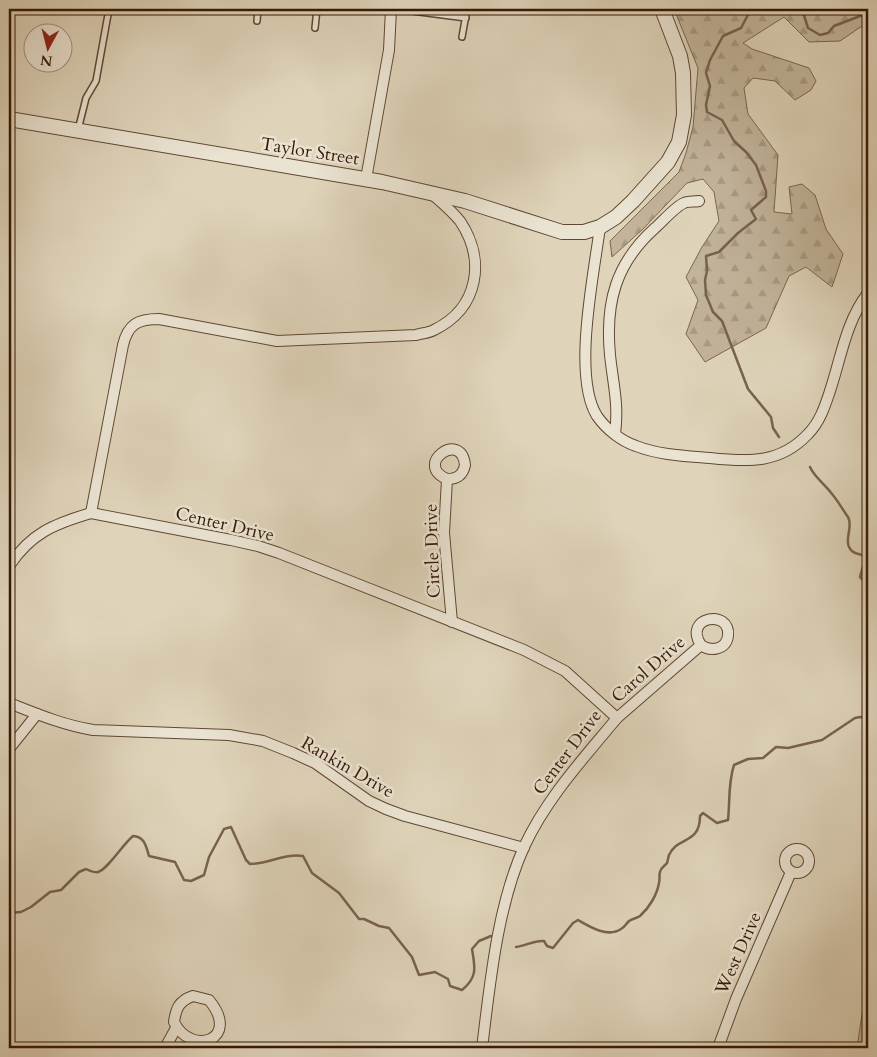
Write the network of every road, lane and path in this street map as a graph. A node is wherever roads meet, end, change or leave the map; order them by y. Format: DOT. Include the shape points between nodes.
graph roads {
  1 [pos="109,9"];
  2 [pos="258,9"];
  3 [pos="317,9"];
  4 [pos="391,9"];
  5 [pos="396,9"];
  6 [pos="467,9"];
  7 [pos="662,9"];
  8 [pos="466,18"];
  9 [pos="257,21"];
  10 [pos="315,28"];
  11 [pos="462,37"];
  12 [pos="9,119"];
  13 [pos="78,131"];
  14 [pos="366,179"];
  15 [pos="429,191"];
  16 [pos="699,201"];
  17 [pos="600,226"];
  18 [pos="868,293"];
  19 [pos="615,434"];
  20 [pos="447,479"];
  21 [pos="91,513"];
  22 [pos="9,566"];
  23 [pos="452,622"];
  24 [pos="701,645"];
  25 [pos="9,703"];
  26 [pos="37,714"];
  27 [pos="617,718"];
  28 [pos="9,749"];
  29 [pos="524,848"];
  30 [pos="791,872"];
  31 [pos="176,1028"];
  32 [pos="208,1046"];
  33 [pos="165,1048"];
  34 [pos="482,1048"];
  35 [pos="718,1048"];
  1 -- 13 [label="lane" via="96,81 86,98"];
  2 -- 9 [label="lane"];
  3 -- 10 [label="lane"];
  4 -- 14 [label="street" via="390,50"];
  5 -- 8 [label="lane"];
  6 -- 8 [label="lane"];
  7 -- 17 [label="street, Taylor Street" via="683,73 684,115 679,142 668,162 634,201"];
  8 -- 11 [label="lane"];
  12 -- 13 [label="street, Taylor Street"];
  13 -- 14 [label="street, Taylor Street"];
  14 -- 15 [label="street, Taylor Street"];
  15 -- 17 [label="street, Taylor Street" via="562,232 584,232"];
  15 -- 21 [label="street" via="459,221 475,254 476,270 470,295 452,319 434,330 416,335 290,342 159,319 138,321 128,330 122,345"];
  16 -- 19 [label="street" via="683,203 642,240 620,274 614,291 609,336 617,402"];
  17 -- 19 [label="street" via="586,333 586,373 597,416"];
  18 -- 19 [label="street" via="848,331 825,408 808,434 786,452 755,461 716,459 651,451 626,442"];
  20 -- 23 [label="street, Circle Drive" via="444,533"];
  21 -- 22 [label="street" via="58,523 32,538"];
  21 -- 23 [label="street, Center Drive" via="258,546"];
  23 -- 27 [label="street, Center Drive" via="553,664 579,682"];
  24 -- 27 [label="street, Carol Drive"];
  25 -- 26 [label="street, Rankin Drive"];
  26 -- 28 [label="street"];
  26 -- 29 [label="street, Rankin Drive" via="93,730 229,735 263,741 315,763 386,810"];
  27 -- 29 [label="street, Center Drive" via="553,797"];
  29 -- 34 [label="street, Center Drive" via="506,900"];
  30 -- 35 [label="street, West Drive"];
  31 -- 32 [label="street" via="191,1043"];
  31 -- 32 [label="street" via="174,1022 179,1004 193,996 209,1000 217,1013 220,1028 218,1036"];
  31 -- 33 [label="street"];
}
